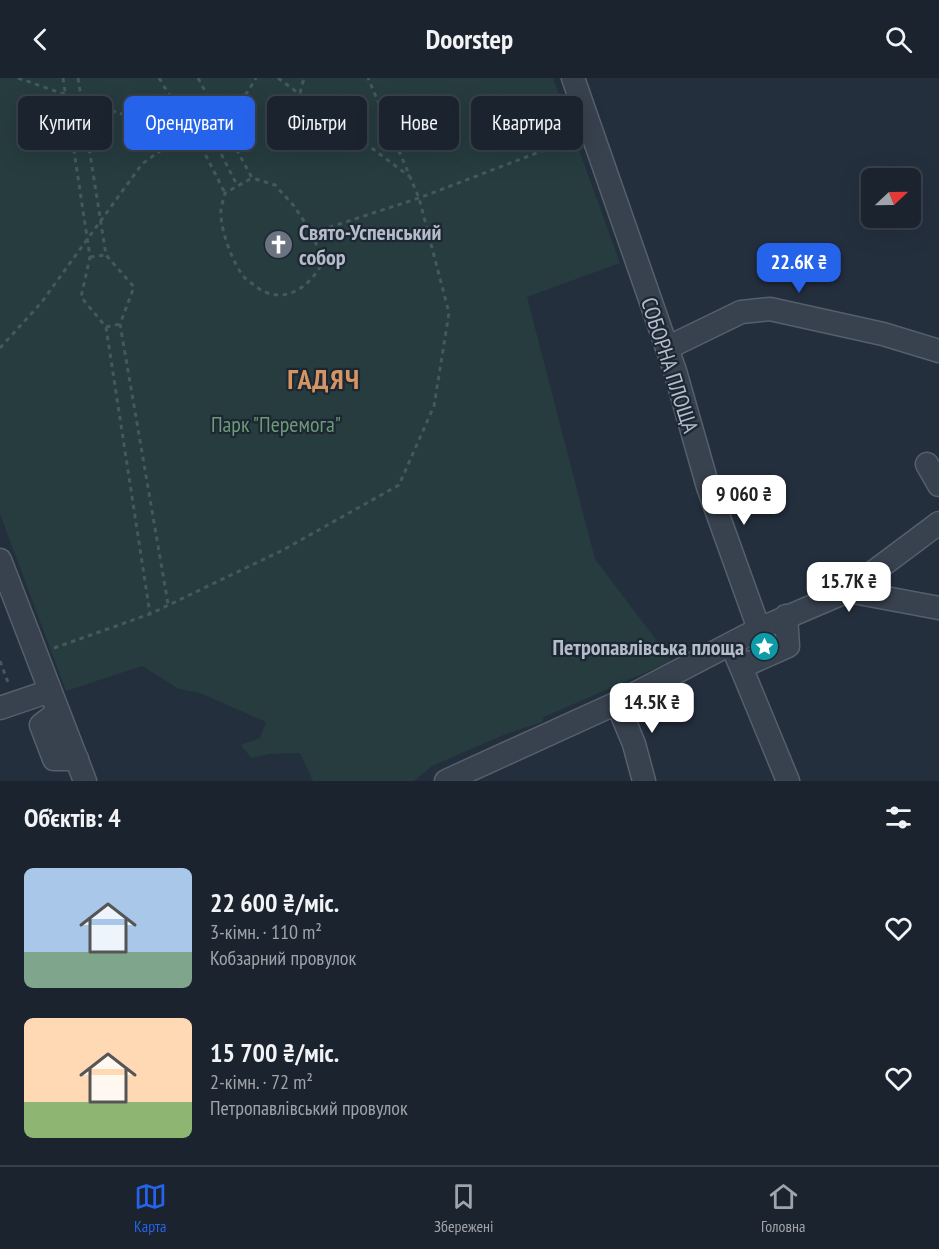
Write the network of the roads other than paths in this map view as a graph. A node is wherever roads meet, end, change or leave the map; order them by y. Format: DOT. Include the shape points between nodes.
graph roads {
  1 [pos="573,78"];
  2 [pos="667,348"];
  3 [pos="939,351"];
  4 [pos="927,464"];
  5 [pos="939,485"];
  6 [pos="939,523"];
  7 [pos="0,560"];
  8 [pos="848,591"];
  9 [pos="6,595"];
  10 [pos="939,608"];
  11 [pos="786,616"];
  12 [pos="759,629"];
  13 [pos="731,643"];
  14 [pos="741,667"];
  15 [pos="50,691"];
  16 [pos="617,703"];
  17 [pos="0,708"];
  18 [pos="85,781"];
  19 [pos="446,781"];
  20 [pos="644,781"];
  21 [pos="788,781"];
  1 -- 2 [label="street, СОБОРНА ПЛОЩА"];
  2 -- 3 [label="street" via="741,312 770,309"];
  2 -- 12 [label="street, СОБОРНА ПЛОЩА" via="708,487"];
  4 -- 5 [label="street"];
  6 -- 8 [label="street"];
  7 -- 9 [label="street"];
  8 -- 10 [label="street"];
  8 -- 11 [label="street"];
  9 -- 15 [label="street"];
  11 -- 12 [label="street"];
  11 -- 14 [label="street" via="788,646"];
  12 -- 13 [label="street"];
  13 -- 14 [label="street"];
  13 -- 16 [label="street"];
  14 -- 21 [label="street"];
  15 -- 17 [label="street"];
  15 -- 18 [label="street"];
  16 -- 19 [label="street"];
  16 -- 20 [label="street"];
}
